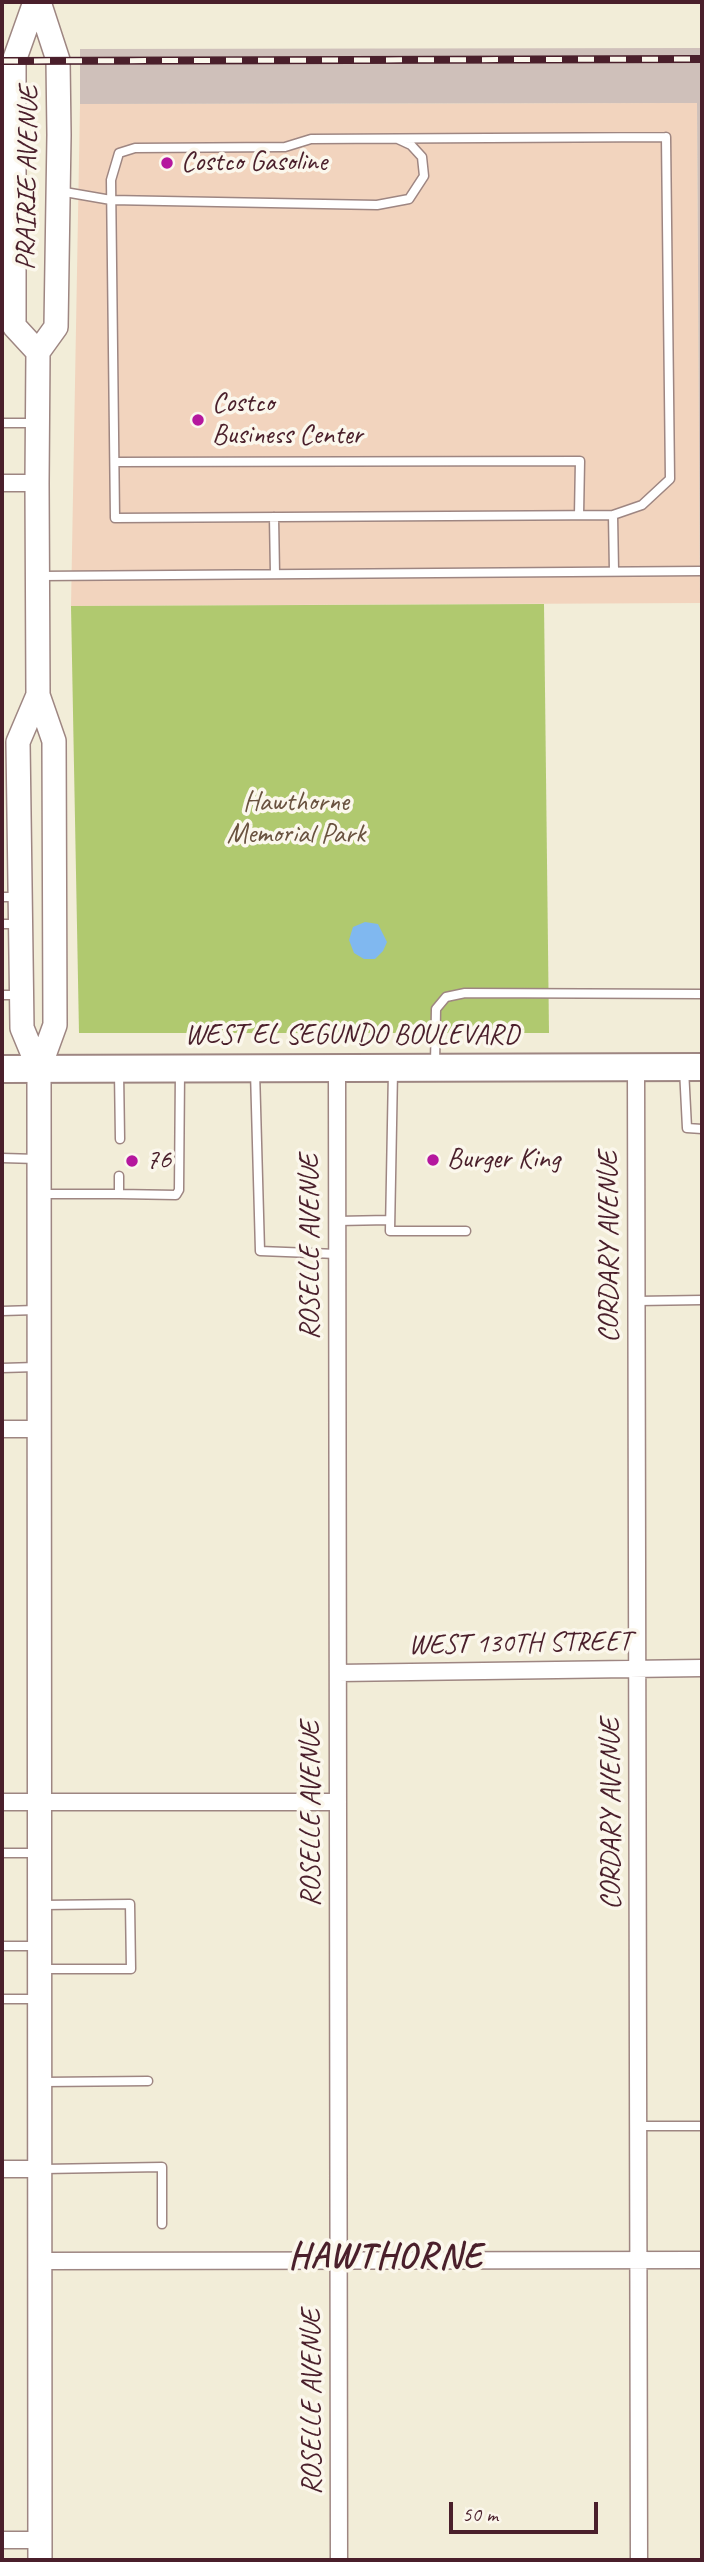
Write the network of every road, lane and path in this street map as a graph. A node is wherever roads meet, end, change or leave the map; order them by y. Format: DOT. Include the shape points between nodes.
graph roads {
  1 [pos="37,2"];
  2 [pos="396,138"];
  3 [pos="58,190"];
  4 [pos="111,200"];
  5 [pos="38,352"];
  6 [pos="38,422"];
  7 [pos="2,423"];
  8 [pos="115,461"];
  9 [pos="2,483"];
  10 [pos="37,483"];
  11 [pos="579,515"];
  12 [pos="613,515"];
  13 [pos="274,517"];
  14 [pos="614,571"];
  15 [pos="702,571"];
  16 [pos="275,573"];
  17 [pos="38,576"];
  18 [pos="38,695"];
  19 [pos="11,897"];
  20 [pos="11,924"];
  21 [pos="702,994"];
  22 [pos="11,995"];
  23 [pos="435,1067"];
  24 [pos="636,1067"];
  25 [pos="693,1067"];
  26 [pos="119,1068"];
  27 [pos="180,1068"];
  28 [pos="255,1068"];
  29 [pos="337,1068"];
  30 [pos="393,1068"];
  31 [pos="2,1069"];
  32 [pos="39,1069"];
  33 [pos="702,1129"];
  34 [pos="120,1139"];
  35 [pos="2,1158"];
  36 [pos="39,1159"];
  37 [pos="119,1176"];
  38 [pos="39,1194"];
  39 [pos="119,1194"];
  40 [pos="389,1220"];
  41 [pos="337,1221"];
  42 [pos="466,1231"];
  43 [pos="337,1254"];
  44 [pos="702,1300"];
  45 [pos="637,1301"];
  46 [pos="39,1310"];
  47 [pos="2,1311"];
  48 [pos="38,1367"];
  49 [pos="2,1368"];
  50 [pos="2,1429"];
  51 [pos="38,1429"];
  52 [pos="702,1668"];
  53 [pos="637,1669"];
  54 [pos="338,1673"];
  55 [pos="2,1802"];
  56 [pos="39,1802"];
  57 [pos="338,1802"];
  58 [pos="2,1853"];
  59 [pos="39,1853"];
  60 [pos="39,1905"];
  61 [pos="2,1946"];
  62 [pos="39,1946"];
  63 [pos="40,1969"];
  64 [pos="2,1999"];
  65 [pos="40,2000"];
  66 [pos="148,2081"];
  67 [pos="40,2082"];
  68 [pos="639,2126"];
  69 [pos="702,2126"];
  70 [pos="2,2169"];
  71 [pos="40,2169"];
  72 [pos="162,2224"];
  73 [pos="639,2260"];
  74 [pos="702,2260"];
  75 [pos="40,2261"];
  76 [pos="339,2261"];
  77 [pos="2,2540"];
  78 [pos="40,2550"];
  79 [pos="339,2560"];
  80 [pos="639,2560"];
  1 -- 3 [label="main road, PRAIRIE AVENUE" via="58,60"];
  1 -- 5 [label="main road, PRAIRIE AVENUE" via="15,47 14,61 14,326"];
  2 -- 4 [label="lane" via="311,139 285,147 135,149 119,153 112,171"];
  2 -- 4 [label="lane" via="422,157 424,176 410,199 377,205"];
  2 -- 12 [label="lane" via="666,137 670,479 642,505"];
  3 -- 4 [label="lane"];
  3 -- 5 [label="main road, PRAIRIE AVENUE" via="56,327"];
  4 -- 8 [label="lane"];
  5 -- 6 [label="main road"];
  6 -- 7 [label="lane"];
  6 -- 10 [label="main road"];
  8 -- 11 [label="lane" via="580,461"];
  8 -- 13 [label="lane" via="115,518"];
  9 -- 10 [label="street"];
  10 -- 17 [label="main road"];
  11 -- 12 [label="lane"];
  11 -- 13 [label="lane"];
  12 -- 14 [label="lane"];
  13 -- 16 [label="lane"];
  14 -- 15 [label="lane"];
  14 -- 16 [label="lane"];
  16 -- 17 [label="lane"];
  17 -- 18 [label="main road"];
  18 -- 19 [label="main road" via="18,742"];
  18 -- 32 [label="main road" via="54,741 55,1025"];
  19 -- 20 [label="main road"];
  20 -- 22 [label="main road"];
  21 -- 23 [label="lane" via="465,993 446,997 436,1009"];
  22 -- 32 [label="main road"];
  23 -- 24 [label="main road, WEST EL SEGUNDO BOULEVARD"];
  23 -- 30 [label="main road, WEST EL SEGUNDO BOULEVARD"];
  24 -- 25 [label="main road, WEST EL SEGUNDO BOULEVARD"];
  24 -- 45 [label="street, CORDARY AVENUE"];
  25 -- 33 [label="lane" via="687,1128"];
  26 -- 27 [label="main road, WEST EL SEGUNDO BOULEVARD"];
  26 -- 32 [label="main road, WEST EL SEGUNDO BOULEVARD"];
  26 -- 34 [label="lane"];
  27 -- 28 [label="main road, WEST EL SEGUNDO BOULEVARD"];
  27 -- 39 [label="lane" via="179,1190 176,1195"];
  28 -- 29 [label="main road, WEST EL SEGUNDO BOULEVARD"];
  28 -- 43 [label="lane" via="260,1251"];
  29 -- 30 [label="main road, WEST EL SEGUNDO BOULEVARD"];
  29 -- 41 [label="street, ROSELLE AVENUE"];
  30 -- 40 [label="lane"];
  31 -- 32 [label="main road, WEST EL SEGUNDO BOULEVARD"];
  32 -- 36 [label="main road"];
  35 -- 36 [label="lane"];
  36 -- 38 [label="main road"];
  37 -- 39 [label="lane"];
  38 -- 39 [label="lane"];
  38 -- 46 [label="main road"];
  40 -- 41 [label="lane"];
  40 -- 42 [label="lane" via="390,1231"];
  41 -- 43 [label="street, ROSELLE AVENUE"];
  43 -- 54 [label="street, ROSELLE AVENUE"];
  44 -- 45 [label="lane"];
  45 -- 53 [label="street, CORDARY AVENUE"];
  46 -- 47 [label="lane"];
  46 -- 48 [label="main road"];
  48 -- 49 [label="lane"];
  48 -- 51 [label="main road"];
  50 -- 51 [label="street"];
  51 -- 56 [label="main road"];
  52 -- 53 [label="street, WEST 130TH STREET"];
  53 -- 54 [label="street, WEST 130TH STREET"];
  53 -- 68 [label="street, CORDARY AVENUE"];
  54 -- 57 [label="street, ROSELLE AVENUE"];
  55 -- 56 [label="street"];
  56 -- 57 [label="street"];
  56 -- 59 [label="main road"];
  57 -- 76 [label="street, ROSELLE AVENUE"];
  58 -- 59 [label="lane"];
  59 -- 60 [label="main road"];
  60 -- 62 [label="main road"];
  60 -- 63 [label="lane" via="130,1904 131,1969"];
  61 -- 62 [label="lane"];
  62 -- 63 [label="main road"];
  63 -- 65 [label="main road"];
  64 -- 65 [label="lane"];
  65 -- 67 [label="main road"];
  66 -- 67 [label="lane"];
  67 -- 71 [label="main road"];
  68 -- 69 [label="lane"];
  68 -- 73 [label="street, CORDARY AVENUE"];
  70 -- 71 [label="street"];
  71 -- 72 [label="lane" via="162,2167"];
  71 -- 75 [label="main road"];
  73 -- 74 [label="street"];
  73 -- 76 [label="street"];
  73 -- 80 [label="street, CORDARY AVENUE"];
  75 -- 76 [label="street"];
  75 -- 78 [label="main road"];
  76 -- 79 [label="street, ROSELLE AVENUE"];
  77 -- 78 [label="street"];
}
